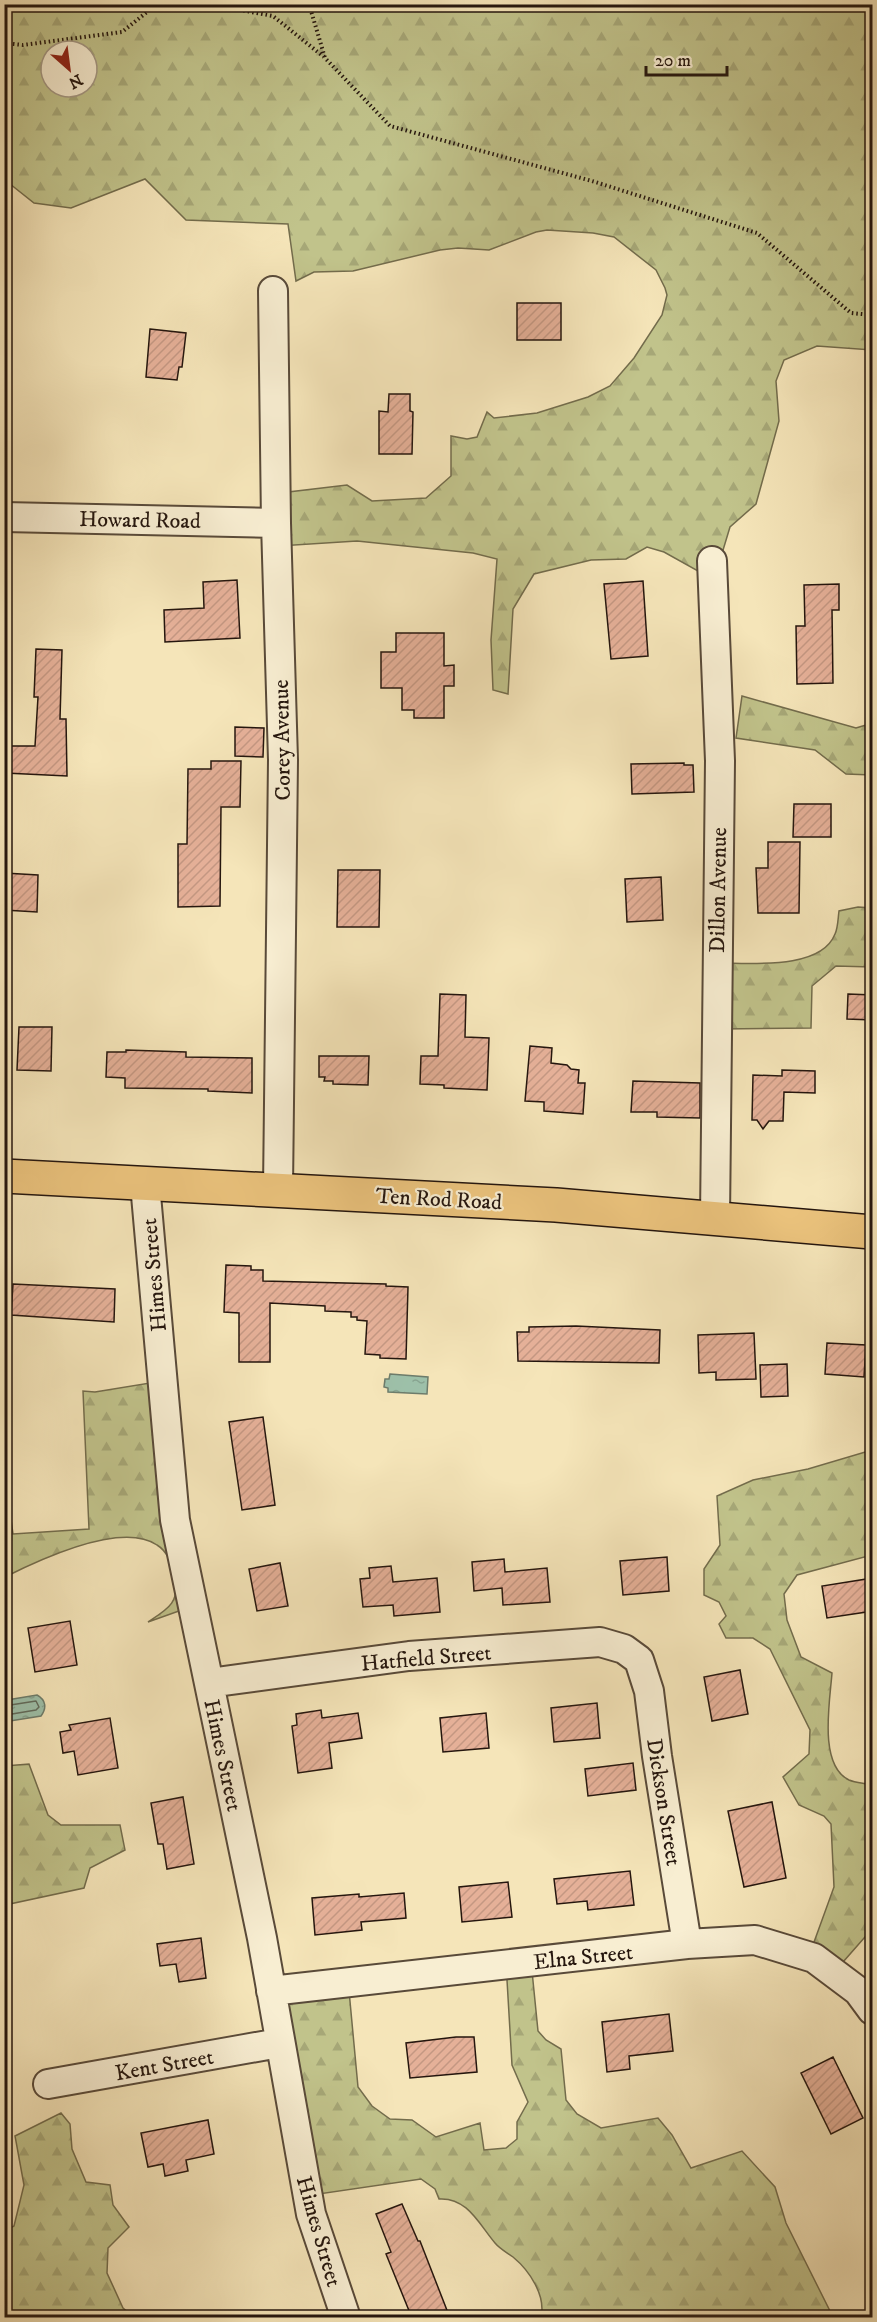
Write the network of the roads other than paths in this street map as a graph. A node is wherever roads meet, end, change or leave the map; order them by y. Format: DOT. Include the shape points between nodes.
graph roads {
  1 [pos="273,291"];
  2 [pos="4,517"];
  3 [pos="276,523"];
  4 [pos="712,561"];
  5 [pos="4,1176"];
  6 [pos="145,1184"];
  7 [pos="278,1189"];
  8 [pos="715,1218"];
  9 [pos="873,1232"];
  10 [pos="639,1660"];
  11 [pos="209,1683"];
  12 [pos="687,1944"];
  13 [pos="271,1991"];
  14 [pos="873,2010"];
  15 [pos="279,2043"];
  16 [pos="48,2084"];
  17 [pos="346,2318"];
  1 -- 3 [label="street, Corey Avenue"];
  2 -- 3 [label="street, Howard Road"];
  3 -- 7 [label="street, Corey Avenue" via="283,760"];
  4 -- 8 [label="street, Dillon Avenue" via="720,761"];
  5 -- 6 [label="main road, Ten Rod Road"];
  6 -- 7 [label="main road, Ten Rod Road"];
  6 -- 11 [label="street, Himes Street" via="175,1520"];
  7 -- 8 [label="main road, Ten Rod Road" via="556,1204"];
  8 -- 9 [label="main road, Ten Rod Road"];
  10 -- 11 [label="street, Hatfield Street" via="624,1649 600,1642 409,1656"];
  10 -- 12 [label="street, Dickson Street" via="649,1691"];
  11 -- 13 [label="street, Himes Street"];
  12 -- 13 [label="street, Elna Street"];
  12 -- 14 [label="street, Elna Street" via="755,1941 814,1958 858,1991"];
  13 -- 15 [label="street, Himes Street"];
  15 -- 16 [label="street, Kent Street"];
  15 -- 17 [label="street, Himes Street" via="311,2214"];
}
